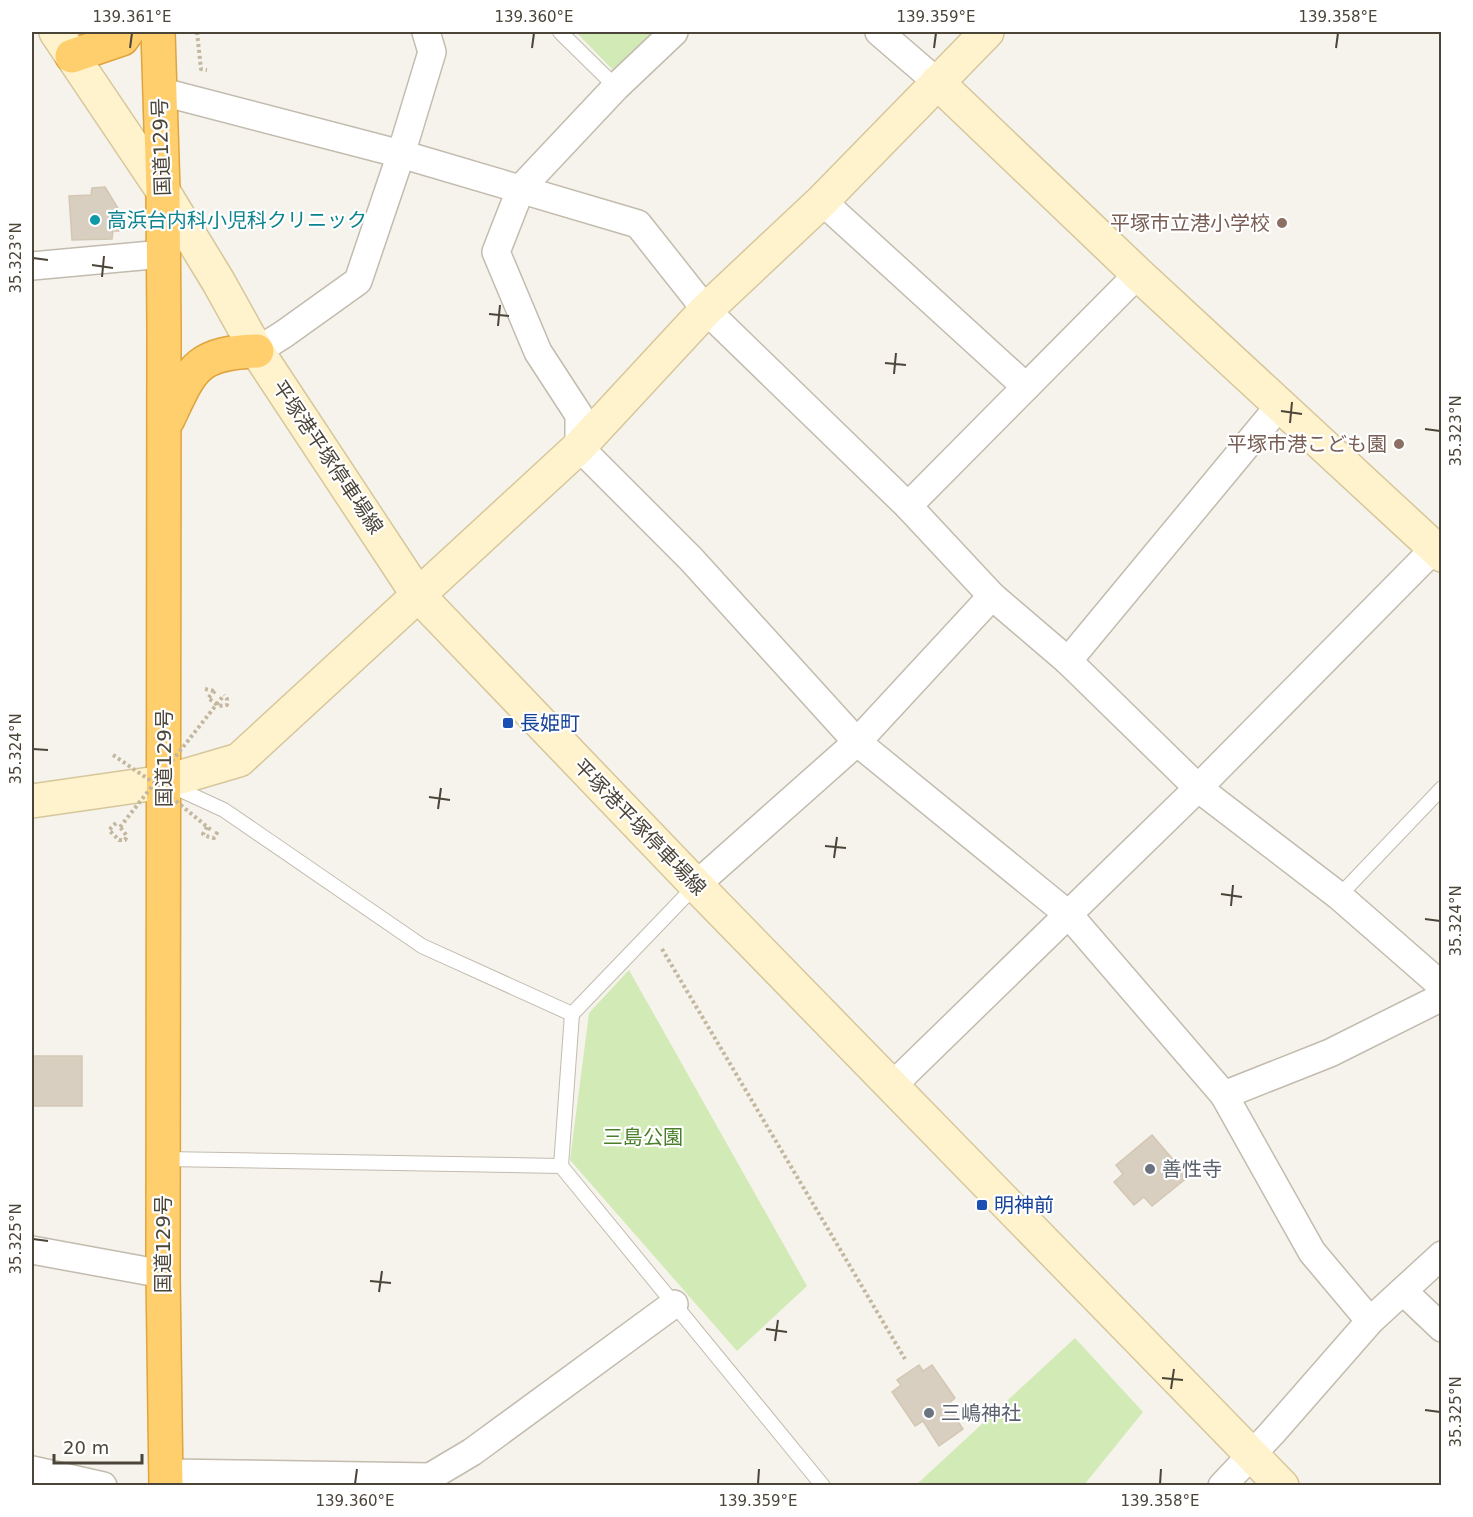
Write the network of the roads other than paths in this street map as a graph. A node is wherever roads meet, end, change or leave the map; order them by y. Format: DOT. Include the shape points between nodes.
graph roads {
  1 [pos="128,32"];
  2 [pos="158,32"];
  3 [pos="426,32"];
  4 [pos="560,32"];
  5 [pos="674,32"];
  6 [pos="879,32"];
  7 [pos="987,32"];
  8 [pos="64,44"];
  9 [pos="937,82"];
  10 [pos="616,87"];
  11 [pos="159,91"];
  12 [pos="401,154"];
  13 [pos="521,188"];
  14 [pos="163,191"];
  15 [pos="822,201"];
  16 [pos="163,254"];
  17 [pos="32,266"];
  18 [pos="1138,274"];
  19 [pos="706,310"];
  20 [pos="257,351"];
  21 [pos="1026,387"];
  22 [pos="1280,405"];
  23 [pos="164,429"];
  24 [pos="579,447"];
  25 [pos="908,506"];
  26 [pos="1437,553"];
  27 [pos="418,595"];
  28 [pos="992,596"];
  29 [pos="1068,661"];
  30 [pos="857,742"];
  31 [pos="159,782"];
  32 [pos="1198,788"];
  33 [pos="1442,788"];
  34 [pos="32,801"];
  35 [pos="696,885"];
  36 [pos="1339,896"];
  37 [pos="1069,915"];
  38 [pos="1442,986"];
  39 [pos="1442,997"];
  40 [pos="572,1014"];
  41 [pos="892,1086"];
  42 [pos="1224,1095"];
  43 [pos="164,1159"];
  44 [pos="561,1166"];
  45 [pos="32,1250"];
  46 [pos="1442,1255"];
  47 [pos="163,1274"];
  48 [pos="1403,1291"];
  49 [pos="674,1304"];
  50 [pos="1370,1321"];
  51 [pos="1442,1328"];
  52 [pos="1252,1455"];
  53 [pos="32,1470"];
  54 [pos="166,1479"];
  55 [pos="436,1481"];
  56 [pos="103,1485"];
  57 [pos="823,1485"];
  58 [pos="1222,1485"];
  59 [pos="1282,1485"];
  1 -- 8 [label="highway" via="122,39"];
  2 -- 11 [label="highway, 国道129号"];
  3 -- 12 [label="street" via="432,52"];
  4 -- 10 [label="lane"];
  5 -- 10 [label="street"];
  6 -- 9 [label="street"];
  7 -- 9 [label="street"];
  8 -- 14 [label="street, 平塚港平塚停車場線"];
  9 -- 15 [label="street"];
  9 -- 18 [label="street"];
  10 -- 13 [label="street"];
  11 -- 12 [label="street"];
  11 -- 14 [label="highway, 国道129号"];
  12 -- 13 [label="street"];
  12 -- 20 [label="street" via="358,281"];
  13 -- 19 [label="street" via="638,224"];
  13 -- 24 [label="street" via="495,252 538,352 579,415"];
  14 -- 16 [label="highway, 国道129号"];
  14 -- 20 [label="street, 平塚港平塚停車場線"];
  15 -- 19 [label="street"];
  15 -- 21 [label="street"];
  16 -- 17 [label="street"];
  16 -- 23 [label="highway, 国道129号"];
  18 -- 21 [label="street"];
  18 -- 22 [label="street"];
  19 -- 24 [label="street"];
  19 -- 25 [label="street"];
  20 -- 23 [label="highway" via="218,354 202,362 187,378"];
  20 -- 27 [label="street, 平塚港平塚停車場線"];
  21 -- 25 [label="street"];
  22 -- 26 [label="street"];
  22 -- 29 [label="street"];
  23 -- 31 [label="highway, 国道129号"];
  24 -- 27 [label="street"];
  24 -- 30 [label="street" via="691,559"];
  25 -- 28 [label="street"];
  26 -- 32 [label="street"];
  27 -- 31 [label="street" via="239,760"];
  27 -- 35 [label="street, 平塚港平塚停車場線"];
  28 -- 29 [label="street"];
  28 -- 30 [label="street"];
  29 -- 32 [label="street"];
  30 -- 35 [label="street"];
  30 -- 37 [label="street"];
  31 -- 34 [label="street"];
  31 -- 40 [label="lane" via="224,810 422,946"];
  31 -- 43 [label="highway, 国道129号"];
  32 -- 36 [label="street"];
  32 -- 37 [label="street"];
  33 -- 36 [label="lane"];
  35 -- 40 [label="lane"];
  35 -- 41 [label="street, 平塚港平塚停車場線"];
  36 -- 38 [label="street"];
  37 -- 41 [label="street"];
  37 -- 42 [label="street"];
  39 -- 42 [label="street" via="1330,1053"];
  40 -- 44 [label="lane"];
  41 -- 52 [label="street, 平塚港平塚停車場線"];
  42 -- 50 [label="street" via="1312,1252"];
  43 -- 44 [label="lane"];
  43 -- 47 [label="highway, 国道129号"];
  44 -- 49 [label="lane"];
  45 -- 47 [label="street"];
  46 -- 48 [label="street"];
  47 -- 54 [label="highway, 国道129号"];
  48 -- 50 [label="street"];
  48 -- 51 [label="street"];
  49 -- 55 [label="street"];
  49 -- 57 [label="lane"];
  50 -- 52 [label="street"];
  52 -- 58 [label="street"];
  52 -- 59 [label="street, 平塚港平塚停車場線"];
  53 -- 56 [label="street"];
  54 -- 55 [label="street"];
}
